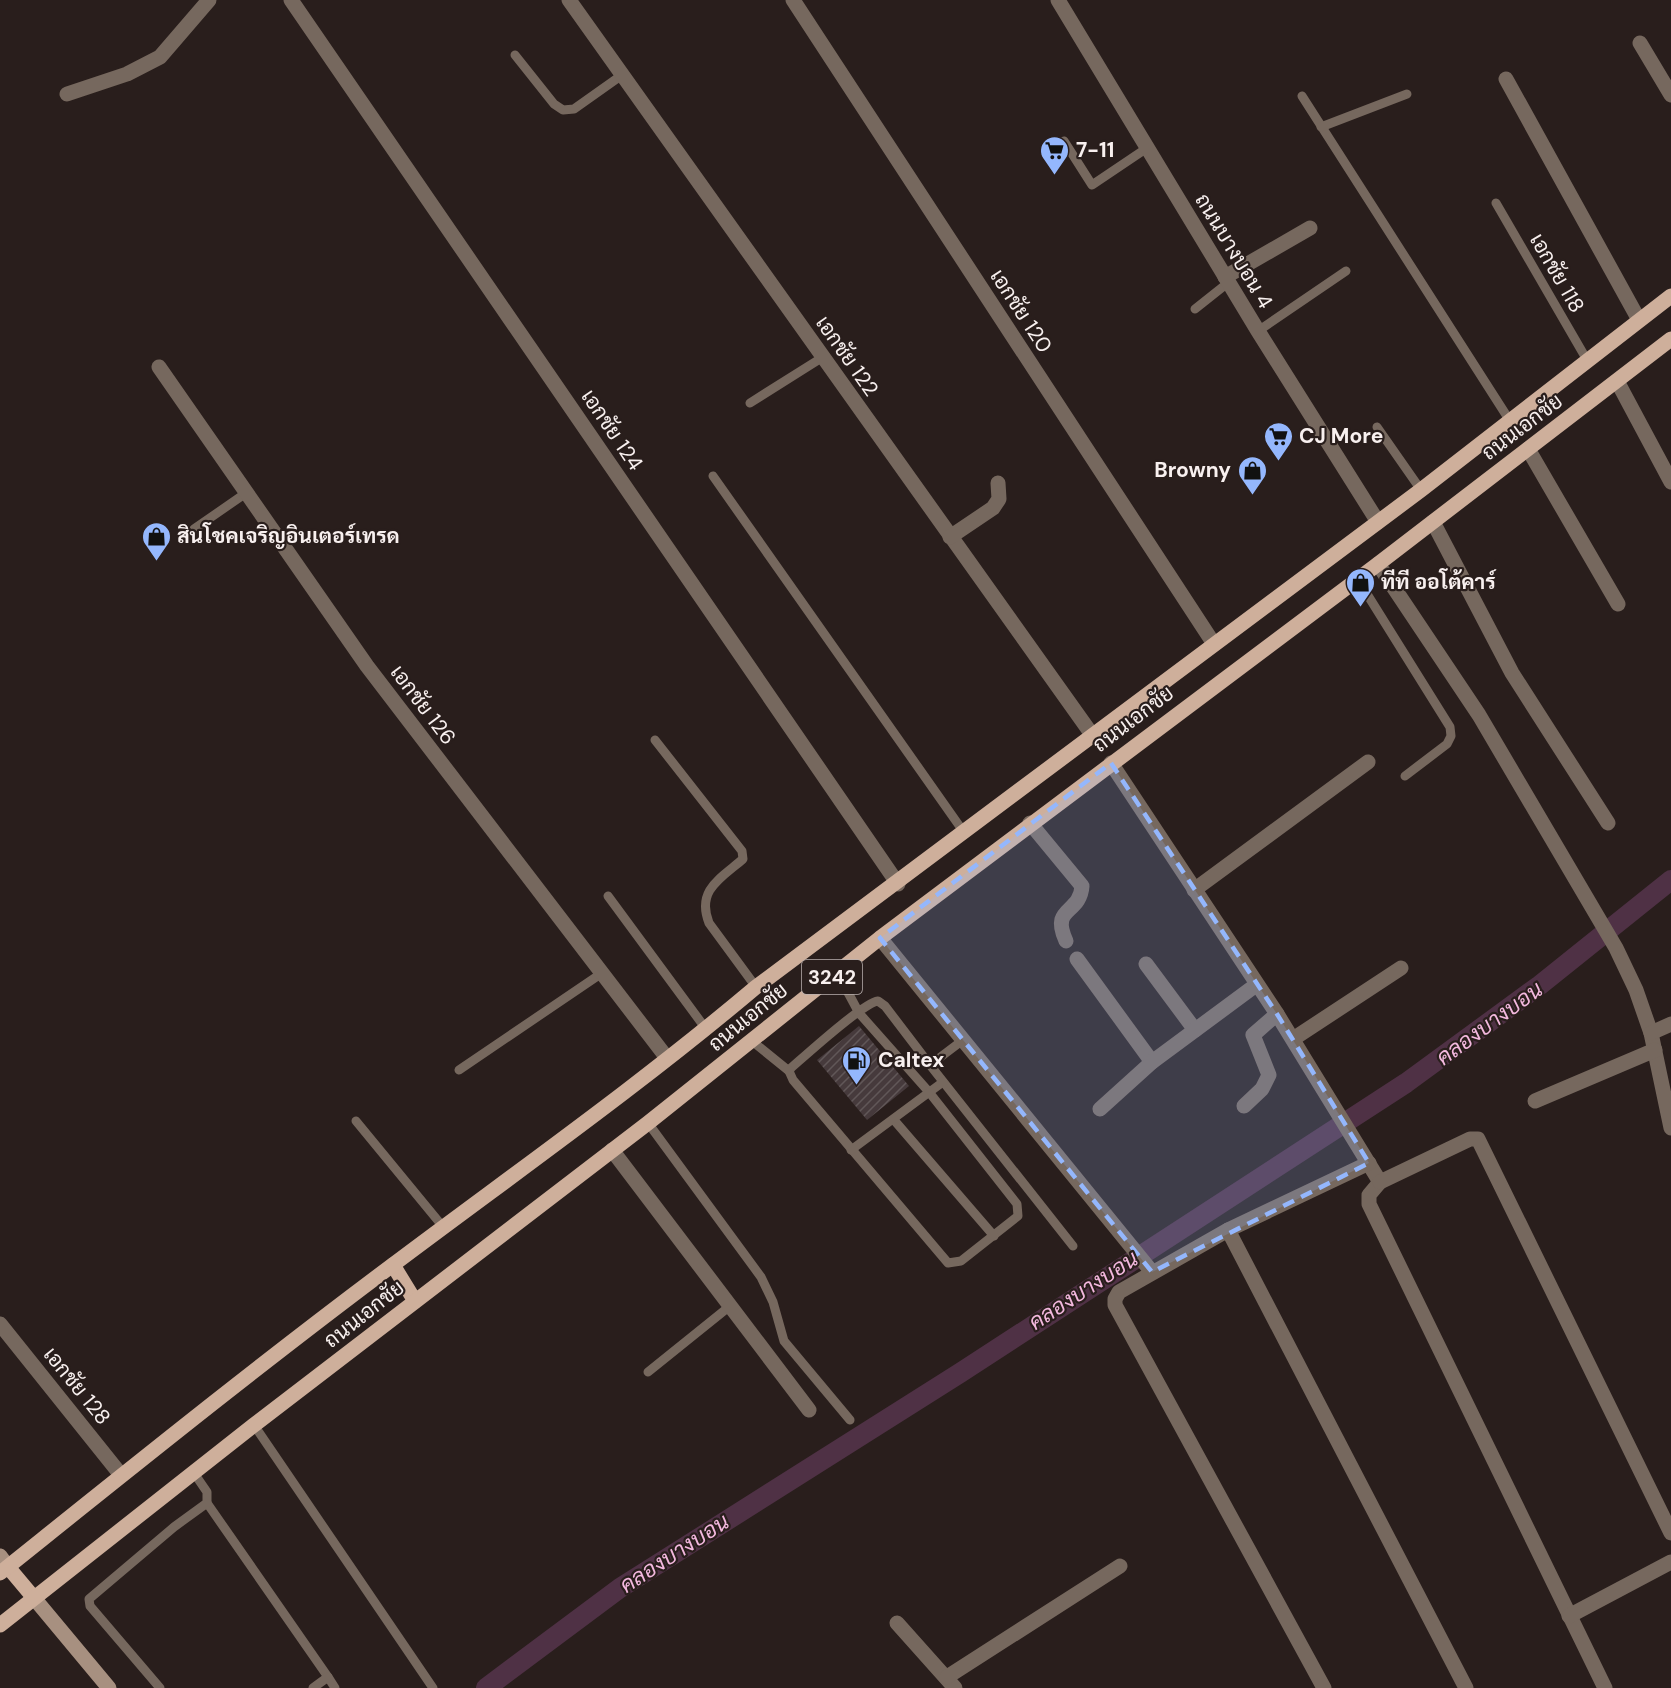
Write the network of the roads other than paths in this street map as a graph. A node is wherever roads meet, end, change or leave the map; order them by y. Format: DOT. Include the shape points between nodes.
graph roads {
  1 [pos="209,0"];
  2 [pos="291,0"];
  3 [pos="793,0"];
  4 [pos="1058,0"];
  5 [pos="574,2"];
  6 [pos="1640,43"];
  7 [pos="515,55"];
  8 [pos="622,75"];
  9 [pos="1506,79"];
  10 [pos="67,94"];
  11 [pos="1407,94"];
  12 [pos="1671,94"];
  13 [pos="1302,96"];
  14 [pos="1321,127"];
  15 [pos="1064,141"];
  16 [pos="1148,148"];
  17 [pos="1496,203"];
  18 [pos="1310,228"];
  19 [pos="1346,271"];
  20 [pos="1227,280"];
  21 [pos="1671,296"];
  22 [pos="1195,309"];
  23 [pos="1640,320"];
  24 [pos="1258,331"];
  25 [pos="1671,339"];
  26 [pos="823,357"];
  27 [pos="1587,360"];
  28 [pos="159,367"];
  29 [pos="1617,381"];
  30 [pos="750,403"];
  31 [pos="1510,421"];
  32 [pos="1377,427"];
  33 [pos="1528,449"];
  34 [pos="713,476"];
  35 [pos="1671,482"];
  36 [pos="999,483"];
  37 [pos="1421,490"];
  38 [pos="246,493"];
  39 [pos="1378,522"];
  40 [pos="1433,522"];
  41 [pos="194,529"];
  42 [pos="950,537"];
  43 [pos="1378,564"];
  44 [pos="1357,578"];
  45 [pos="1618,604"];
  46 [pos="1214,644"];
  47 [pos="1093,736"];
  48 [pos="655,741"];
  49 [pos="1368,762"];
  50 [pos="1111,763"];
  51 [pos="1405,776"];
  52 [pos="1030,824"];
  53 [pos="1608,824"];
  54 [pos="963,831"];
  55 [pos="898,884"];
  56 [pos="1194,890"];
  57 [pos="608,896"];
  58 [pos="880,938"];
  59 [pos="1066,941"];
  60 [pos="1077,959"];
  61 [pos="1146,964"];
  62 [pos="1401,968"];
  63 [pos="837,972"];
  64 [pos="602,973"];
  65 [pos="1257,985"];
  66 [pos="756,987"];
  67 [pos="859,1013"];
  68 [pos="1277,1014"];
  69 [pos="1671,1024"];
  70 [pos="706,1029"];
  71 [pos="1195,1030"];
  72 [pos="1651,1033"];
  73 [pos="1293,1039"];
  74 [pos="963,1040"];
  75 [pos="752,1041"];
  76 [pos="1655,1050"];
  77 [pos="667,1058"];
  78 [pos="1152,1062"];
  79 [pos="930,1065"];
  80 [pos="459,1070"];
  81 [pos="789,1071"];
  82 [pos="943,1082"];
  83 [pos="929,1092"];
  84 [pos="1534,1101"];
  85 [pos="1244,1106"];
  86 [pos="1100,1109"];
  87 [pos="894,1120"];
  88 [pos="356,1121"];
  89 [pos="648,1123"];
  90 [pos="1671,1128"];
  91 [pos="612,1150"];
  92 [pos="851,1150"];
  93 [pos="1369,1163"];
  94 [pos="1380,1182"];
  95 [pos="444,1228"];
  96 [pos="1228,1230"];
  97 [pos="994,1236"];
  98 [pos="1072,1246"];
  99 [pos="393,1265"];
  100 [pos="1148,1267"];
  101 [pos="415,1301"];
  102 [pos="730,1306"];
  103 [pos="0,1324"];
  104 [pos="648,1372"];
  105 [pos="809,1410"];
  106 [pos="850,1420"];
  107 [pos="254,1425"];
  108 [pos="194,1473"];
  109 [pos="121,1475"];
  110 [pos="207,1503"];
  111 [pos="1671,1533"];
  112 [pos="1671,1562"];
  113 [pos="3,1565"];
  114 [pos="1120,1566"];
  115 [pos="33,1598"];
  116 [pos="1569,1616"];
  117 [pos="897,1623"];
  118 [pos="0,1625"];
  119 [pos="328,1677"];
  120 [pos="951,1682"];
  121 [pos="109,1688"];
  122 [pos="160,1688"];
  123 [pos="313,1688"];
  124 [pos="335,1688"];
  125 [pos="433,1688"];
  126 [pos="1324,1688"];
  127 [pos="1466,1688"];
  128 [pos="1605,1688"];
  1 -- 10 [label="street" via="160,57 127,74"];
  2 -- 55 [label="street, เอกชัย 124"];
  3 -- 46 [label="street, เอกชัย 120"];
  4 -- 16 [label="street, ถนนบางบอน 4"];
  5 -- 8 [label="street, เอกชัย 122"];
  6 -- 12 [label="street"];
  7 -- 8 [label="lane" via="563,110 574,109"];
  8 -- 26 [label="street, เอกชัย 122"];
  9 -- 23 [label="street"];
  11 -- 14 [label="lane"];
  13 -- 14 [label="lane"];
  14 -- 31 [label="lane"];
  15 -- 16 [label="lane" via="1092,185"];
  16 -- 20 [label="street, ถนนบางบอน 4"];
  17 -- 27 [label="lane, เอกชัย 118"];
  18 -- 20 [label="street"];
  19 -- 24 [label="lane"];
  20 -- 22 [label="lane"];
  20 -- 24 [label="street, ถนนบางบอน 4"];
  21 -- 23 [label="main road, ถนนเอกชัย / 3242"];
  23 -- 27 [label="main road, ถนนเอกชัย / 3242"];
  24 -- 39 [label="street, ถนนบางบอน 4"];
  25 -- 29 [label="main road, ถนนเอกชัย / 3242"];
  26 -- 30 [label="lane"];
  26 -- 42 [label="street, เอกชัย 122"];
  27 -- 31 [label="main road, ถนนเอกชัย / 3242"];
  28 -- 38 [label="street, เอกชัย 126"];
  29 -- 33 [label="main road, ถนนเอกชัย / 3242"];
  29 -- 35 [label="street"];
  31 -- 37 [label="main road, ถนนเอกชัย / 3242"];
  32 -- 37 [label="lane"];
  33 -- 40 [label="main road, ถนนเอกชัย / 3242"];
  33 -- 45 [label="street"];
  34 -- 54 [label="lane"];
  36 -- 42 [label="street" via="999,499 993,508"];
  37 -- 39 [label="main road, ถนนเอกชัย / 3242"];
  38 -- 41 [label="lane"];
  38 -- 64 [label="street, เอกชัย 126" via="367,666"];
  39 -- 46 [label="main road, ถนนเอกชัย / 3242"];
  40 -- 43 [label="main road, ถนนเอกชัย / 3242"];
  40 -- 53 [label="street" via="1512,673"];
  42 -- 47 [label="street, เอกชัย 122"];
  43 -- 44 [label="main road, ถนนเอกชัย / 3242"];
  43 -- 72 [label="street" via="1479,715 1616,948"];
  44 -- 50 [label="main road, ถนนเอกชัย / 3242"];
  44 -- 51 [label="lane" via="1450,727 1448,744"];
  46 -- 47 [label="main road, ถนนเอกชัย / 3242"];
  47 -- 54 [label="main road, ถนนเอกชัย / 3242"];
  48 -- 66 [label="lane" via="742,851 743,859 708,890 705,911"];
  49 -- 56 [label="street"];
  50 -- 52 [label="main road, ถนนเอกชัย / 3242"];
  50 -- 56 [label="street"];
  52 -- 58 [label="main road, ถนนเอกชัย / 3242"];
  52 -- 59 [label="street" via="1082,886 1078,900 1061,919 1059,927"];
  54 -- 55 [label="main road, ถนนเอกชัย / 3242"];
  55 -- 66 [label="main road, ถนนเอกชัย / 3242"];
  56 -- 65 [label="street"];
  57 -- 70 [label="lane"];
  58 -- 63 [label="main road, ถนนเอกชัย / 3242"];
  58 -- 74 [label="street"];
  60 -- 78 [label="street"];
  61 -- 71 [label="street"];
  62 -- 73 [label="street"];
  63 -- 67 [label="lane"];
  63 -- 75 [label="main road, ถนนเอกชัย / 3242"];
  64 -- 77 [label="street, เอกชัย 126"];
  64 -- 80 [label="lane"];
  65 -- 68 [label="street"];
  65 -- 71 [label="street"];
  66 -- 70 [label="main road, ถนนเอกชัย / 3242"];
  67 -- 79 [label="lane" via="872,1002 885,1006"];
  67 -- 81 [label="lane"];
  67 -- 83 [label="lane"];
  68 -- 73 [label="street"];
  68 -- 85 [label="street" via="1253,1035 1269,1075 1262,1089"];
  69 -- 72 [label="street"];
  70 -- 77 [label="main road, ถนนเอกชัย / 3242"];
  71 -- 78 [label="street"];
  72 -- 76 [label="street"];
  73 -- 93 [label="street"];
  74 -- 79 [label="lane"];
  74 -- 100 [label="street"];
  75 -- 81 [label="lane"];
  75 -- 89 [label="main road, ถนนเอกชัย / 3242"];
  76 -- 84 [label="street"];
  76 -- 90 [label="street"];
  77 -- 95 [label="main road, ถนนเอกชัย / 3242"];
  78 -- 86 [label="street"];
  79 -- 82 [label="lane"];
  81 -- 92 [label="lane"];
  82 -- 83 [label="lane"];
  82 -- 98 [label="lane"];
  83 -- 87 [label="lane"];
  83 -- 97 [label="lane" via="1017,1204 1018,1216"];
  87 -- 92 [label="lane"];
  87 -- 97 [label="lane"];
  88 -- 95 [label="lane"];
  89 -- 91 [label="main road, ถนนเอกชัย / 3242"];
  89 -- 106 [label="lane" via="761,1277 784,1341"];
  91 -- 101 [label="main road, ถนนเอกชัย / 3242"];
  91 -- 102 [label="street"];
  92 -- 97 [label="lane" via="948,1263 961,1261"];
  93 -- 94 [label="street"];
  93 -- 96 [label="street"];
  94 -- 111 [label="street" via="1470,1139 1478,1139"];
  94 -- 116 [label="street" via="1369,1195 1369,1204"];
  95 -- 99 [label="main road, ถนนเอกชัย / 3242"];
  96 -- 100 [label="street"];
  96 -- 127 [label="street"];
  99 -- 101 [label="main road"];
  99 -- 109 [label="main road, ถนนเอกชัย / 3242"];
  100 -- 126 [label="street" via="1119,1292 1115,1305"];
  101 -- 107 [label="main road, ถนนเอกชัย / 3242"];
  102 -- 104 [label="lane"];
  102 -- 105 [label="street"];
  103 -- 109 [label="street, เอกชัย 128"];
  107 -- 108 [label="main road, ถนนเอกชัย / 3242"];
  107 -- 125 [label="lane"];
  108 -- 110 [label="lane" via="207,1492"];
  108 -- 115 [label="main road, ถนนเอกชัย / 3242"];
  109 -- 113 [label="main road, ถนนเอกชัย / 3242"];
  110 -- 119 [label="lane"];
  110 -- 122 [label="lane" via="89,1599 90,1606"];
  112 -- 116 [label="street"];
  113 -- 115 [label="main road"];
  114 -- 120 [label="street"];
  115 -- 118 [label="main road, ถนนเอกชัย / 3242"];
  115 -- 121 [label="main road"];
  116 -- 128 [label="street"];
  117 -- 120 [label="street"];
  119 -- 123 [label="lane"];
  119 -- 124 [label="lane"];
}
